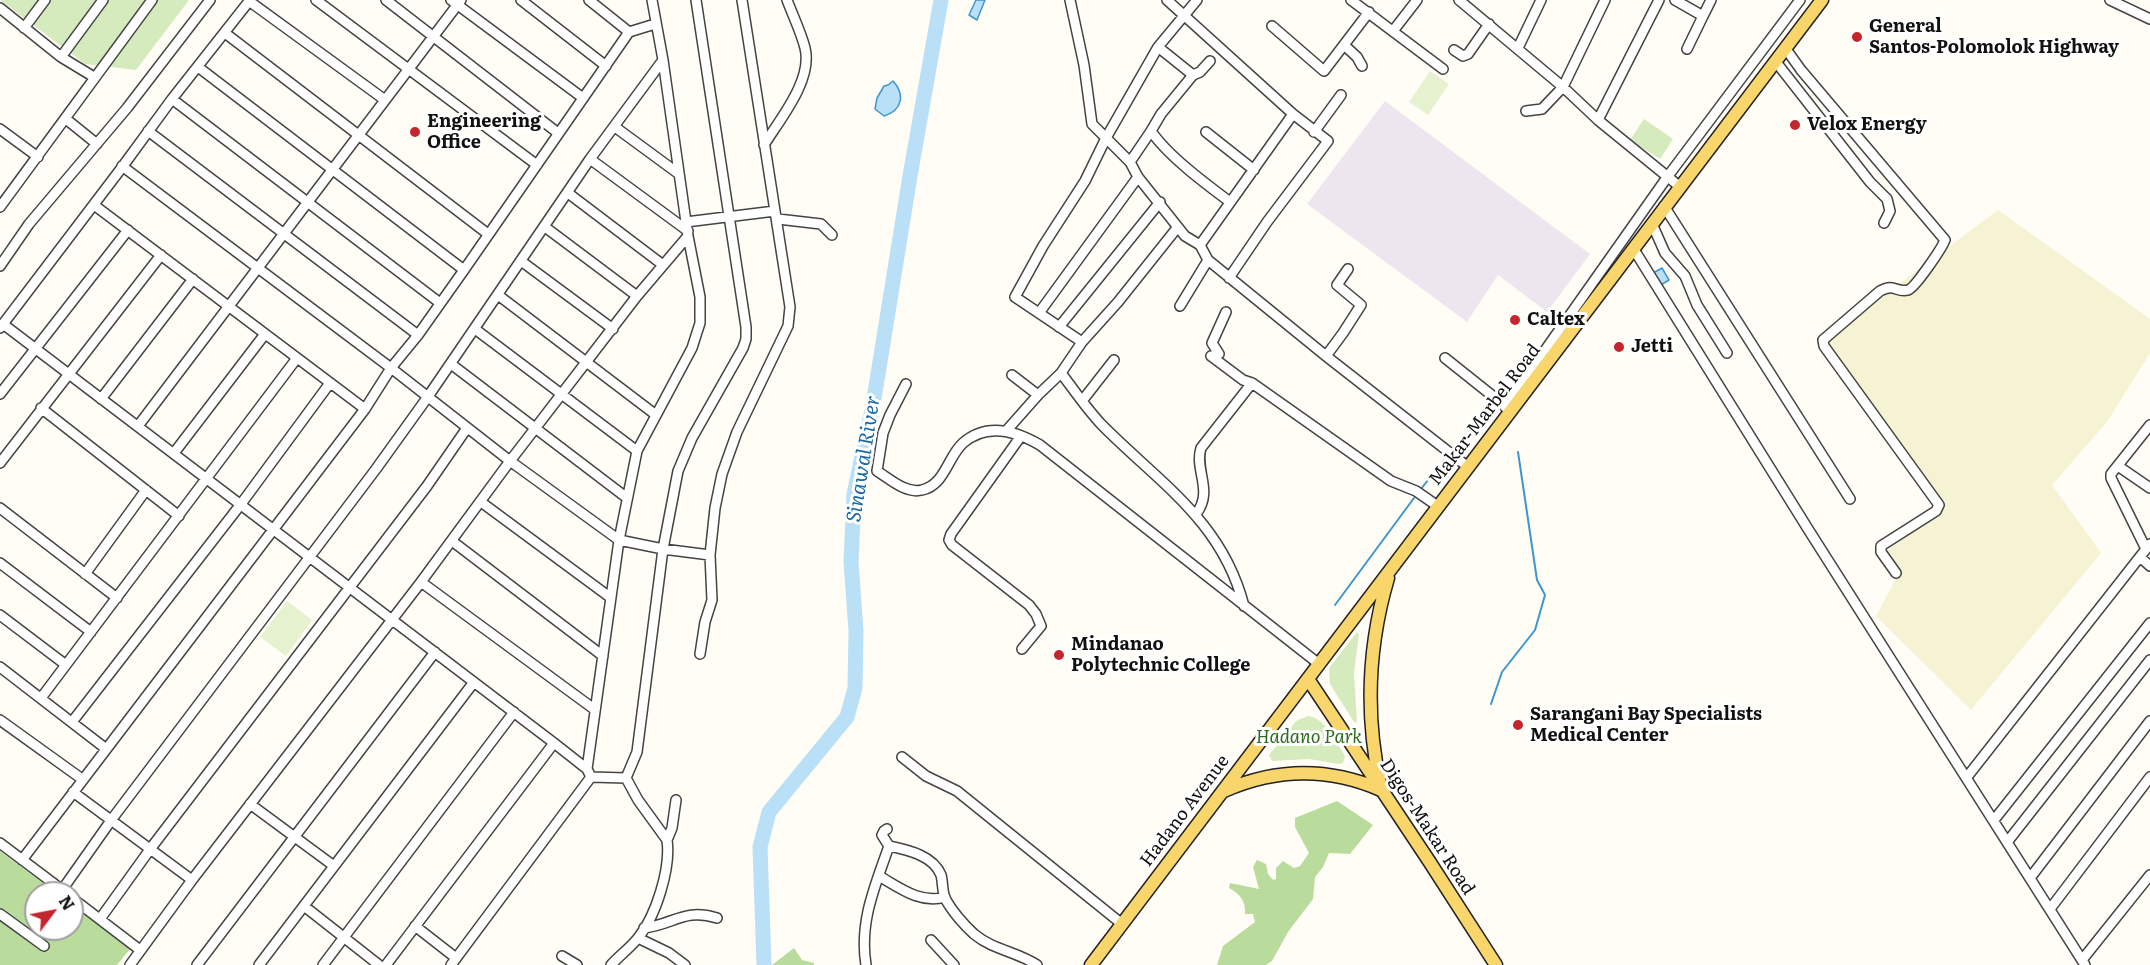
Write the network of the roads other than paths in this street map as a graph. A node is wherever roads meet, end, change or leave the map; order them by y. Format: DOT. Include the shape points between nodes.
graph roads {
  1 [pos="45,0"];
  2 [pos="103,0"];
  3 [pos="152,0"];
  4 [pos="210,0"];
  5 [pos="249,0"];
  6 [pos="316,0"];
  7 [pos="386,0"];
  8 [pos="521,0"];
  9 [pos="589,0"];
  10 [pos="652,0"];
  11 [pos="696,0"];
  12 [pos="742,0"];
  13 [pos="787,0"];
  14 [pos="1071,0"];
  15 [pos="1167,0"];
  16 [pos="1197,0"];
  17 [pos="1351,0"];
  18 [pos="1417,0"];
  19 [pos="1459,0"];
  20 [pos="1541,0"];
  21 [pos="1605,0"];
  22 [pos="1659,0"];
  23 [pos="1676,0"];
  24 [pos="1712,0"];
  25 [pos="1800,0"];
  26 [pos="1822,0"];
  27 [pos="2110,0"];
  28 [pos="456,2"];
  29 [pos="0,8"];
  30 [pos="1369,12"];
  31 [pos="1703,16"];
  32 [pos="1184,18"];
  33 [pos="2150,19"];
  34 [pos="656,24"];
  35 [pos="1489,24"];
  36 [pos="1272,26"];
  37 [pos="24,27"];
  38 [pos="1393,31"];
  39 [pos="629,32"];
  40 [pos="225,33"];
  41 [pos="433,37"];
  42 [pos="1344,45"];
  43 [pos="1158,47"];
  44 [pos="1518,48"];
  45 [pos="1687,49"];
  46 [pos="1786,49"];
  47 [pos="1454,50"];
  48 [pos="61,57"];
  49 [pos="663,60"];
  50 [pos="1210,61"];
  51 [pos="1776,62"];
  52 [pos="606,66"];
  53 [pos="1362,66"];
  54 [pos="198,67"];
  55 [pos="408,69"];
  56 [pos="1443,69"];
  57 [pos="1193,75"];
  58 [pos="94,77"];
  59 [pos="1563,87"];
  60 [pos="1341,95"];
  61 [pos="583,98"];
  62 [pos="172,99"];
  63 [pos="385,100"];
  64 [pos="1526,111"];
  65 [pos="1293,114"];
  66 [pos="66,119"];
  67 [pos="1598,120"];
  68 [pos="615,126"];
  69 [pos="148,131"];
  70 [pos="1151,131"];
  71 [pos="1,132"];
  72 [pos="1206,132"];
  73 [pos="1314,132"];
  74 [pos="558,133"];
  75 [pos="359,135"];
  76 [pos="1106,138"];
  77 [pos="97,144"];
  78 [pos="764,145"];
  79 [pos="38,157"];
  80 [pos="590,159"];
  81 [pos="1130,162"];
  82 [pos="537,165"];
  83 [pos="122,166"];
  84 [pos="334,169"];
  85 [pos="1254,170"];
  86 [pos="679,174"];
  87 [pos="1668,176"];
  88 [pos="1138,177"];
  89 [pos="1679,186"];
  90 [pos="568,193"];
  91 [pos="309,202"];
  92 [pos="1160,202"];
  93 [pos="1230,202"];
  94 [pos="94,205"];
  95 [pos="1664,206"];
  96 [pos="0,207"];
  97 [pos="776,215"];
  98 [pos="728,216"];
  99 [pos="1654,220"];
  100 [pos="1884,223"];
  101 [pos="545,227"];
  102 [pos="1178,228"];
  103 [pos="128,230"];
  104 [pos="687,230"];
  105 [pos="488,234"];
  106 [pos="284,235"];
  107 [pos="832,235"];
  108 [pos="1200,245"];
  109 [pos="1633,248"];
  110 [pos="161,255"];
  111 [pos="1208,260"];
  112 [pos="521,261"];
  113 [pos="663,265"];
  114 [pos="0,266"];
  115 [pos="258,267"];
  116 [pos="1348,269"];
  117 [pos="464,270"];
  118 [pos="1229,278"];
  119 [pos="193,279"];
  120 [pos="498,295"];
  121 [pos="637,296"];
  122 [pos="440,303"];
  123 [pos="1180,306"];
  124 [pos="229,307"];
  125 [pos="1226,312"];
  126 [pos="1039,313"];
  127 [pos="1,326"];
  128 [pos="1059,327"];
  129 [pos="475,328"];
  130 [pos="613,329"];
  131 [pos="265,334"];
  132 [pos="418,335"];
  133 [pos="1082,342"];
  134 [pos="34,349"];
  135 [pos="1727,353"];
  136 [pos="1326,356"];
  137 [pos="297,358"];
  138 [pos="1445,358"];
  139 [pos="1114,360"];
  140 [pos="587,362"];
  141 [pos="451,364"];
  142 [pos="391,368"];
  143 [pos="1061,373"];
  144 [pos="67,374"];
  145 [pos="1012,375"];
  146 [pos="330,383"];
  147 [pos="1252,383"];
  148 [pos="906,384"];
  149 [pos="0,394"];
  150 [pos="562,395"];
  151 [pos="1038,395"];
  152 [pos="427,398"];
  153 [pos="101,399"];
  154 [pos="1082,401"];
  155 [pos="41,408"];
  156 [pos="364,409"];
  157 [pos="1508,409"];
  158 [pos="656,415"];
  159 [pos="2150,425"];
  160 [pos="138,426"];
  161 [pos="467,428"];
  162 [pos="536,429"];
  163 [pos="1007,430"];
  164 [pos="1021,436"];
  165 [pos="637,451"];
  166 [pos="174,453"];
  167 [pos="510,461"];
  168 [pos="0,463"];
  169 [pos="2118,466"];
  170 [pos="1468,467"];
  171 [pos="207,478"];
  172 [pos="2150,488"];
  173 [pos="146,490"];
  174 [pos="627,498"];
  175 [pos="1850,499"];
  176 [pos="481,502"];
  177 [pos="241,504"];
  178 [pos="1439,507"];
  179 [pos="0,508"];
  180 [pos="1196,514"];
  181 [pos="179,516"];
  182 [pos="272,530"];
  183 [pos="619,540"];
  184 [pos="452,541"];
  185 [pos="663,549"];
  186 [pos="2145,550"];
  187 [pos="710,555"];
  188 [pos="309,557"];
  189 [pos="0,563"];
  190 [pos="2150,566"];
  191 [pos="1390,571"];
  192 [pos="1896,573"];
  193 [pos="85,574"];
  194 [pos="422,582"];
  195 [pos="349,587"];
  196 [pos="117,598"];
  197 [pos="611,598"];
  198 [pos="1244,606"];
  199 [pos="0,615"];
  200 [pos="392,620"];
  201 [pos="2150,623"];
  202 [pos="91,632"];
  203 [pos="1022,649"];
  204 [pos="435,652"];
  205 [pos="700,654"];
  206 [pos="603,656"];
  207 [pos="2150,660"];
  208 [pos="1319,664"];
  209 [pos="66,666"];
  210 [pos="0,667"];
  211 [pos="1308,679"];
  212 [pos="474,682"];
  213 [pos="41,698"];
  214 [pos="594,709"];
  215 [pos="514,712"];
  216 [pos="2150,721"];
  217 [pos="72,722"];
  218 [pos="2,724"];
  219 [pos="554,743"];
  220 [pos="105,748"];
  221 [pos="902,757"];
  222 [pos="589,773"];
  223 [pos="1967,777"];
  224 [pos="2150,777"];
  225 [pos="626,778"];
  226 [pos="82,779"];
  227 [pos="1382,790"];
  228 [pos="73,792"];
  229 [pos="1223,792"];
  230 [pos="676,800"];
  231 [pos="250,804"];
  232 [pos="112,819"];
  233 [pos="1994,820"];
  234 [pos="887,829"];
  235 [pos="296,837"];
  236 [pos="667,840"];
  237 [pos="2008,841"];
  238 [pos="0,843"];
  239 [pos="889,846"];
  240 [pos="151,848"];
  241 [pos="22,860"];
  242 [pos="334,866"];
  243 [pos="2150,875"];
  244 [pos="879,876"];
  245 [pos="2030,878"];
  246 [pos="192,880"];
  247 [pos="50,881"];
  248 [pos="71,881"];
  249 [pos="945,897"];
  250 [pos="304,906"];
  251 [pos="84,907"];
  252 [pos="2050,909"];
  253 [pos="0,914"];
  254 [pos="717,918"];
  255 [pos="100,919"];
  256 [pos="1122,924"];
  257 [pos="415,926"];
  258 [pos="644,928"];
  259 [pos="344,938"];
  260 [pos="638,938"];
  261 [pos="931,940"];
  262 [pos="44,946"];
  263 [pos="140,950"];
  264 [pos="562,956"];
  265 [pos="454,962"];
  266 [pos="2084,963"];
  267 [pos="129,965"];
  268 [pos="197,965"];
  269 [pos="259,965"];
  270 [pos="323,965"];
  271 [pos="379,965"];
  272 [pos="386,965"];
  273 [pos="577,965"];
  274 [pos="611,965"];
  275 [pos="685,965"];
  276 [pos="866,965"];
  277 [pos="954,965"];
  278 [pos="1037,965"];
  279 [pos="1091,965"];
  280 [pos="1496,965"];
  1 -- 37 [label="street"];
  2 -- 48 [label="street"];
  3 -- 58 [label="street"];
  4 -- 77 [label="street"];
  5 -- 40 [label="street"];
  5 -- 63 [label="street"];
  6 -- 55 [label="street"];
  7 -- 41 [label="street"];
  8 -- 52 [label="street"];
  9 -- 39 [label="street"];
  10 -- 34 [label="street"];
  11 -- 98 [label="street"];
  12 -- 78 [label="street"];
  13 -- 78 [label="street" via="807,64 795,96"];
  14 -- 76 [label="street" via="1092,124"];
  15 -- 32 [label="street"];
  16 -- 32 [label="street"];
  17 -- 30 [label="street"];
  18 -- 38 [label="street"];
  19 -- 35 [label="street"];
  20 -- 44 [label="street"];
  21 -- 59 [label="street"];
  22 -- 67 [label="street"];
  23 -- 31 [label="street"];
  24 -- 31 [label="street"];
  25 -- 87 [label="street"];
  26 -- 46 [label="main road, Makar-Marbel Road"];
  27 -- 33 [label="street"];
  28 -- 41 [label="street"];
  28 -- 61 [label="street"];
  29 -- 37 [label="street"];
  30 -- 38 [label="street"];
  30 -- 42 [label="street"];
  31 -- 45 [label="street"];
  32 -- 43 [label="street"];
  32 -- 65 [label="street"];
  34 -- 39 [label="street"];
  34 -- 49 [label="street"];
  35 -- 44 [label="street"];
  35 -- 47 [label="street" via="1468,54 1463,56"];
  36 -- 42 [label="street" via="1324,71"];
  37 -- 48 [label="street"];
  38 -- 56 [label="street"];
  39 -- 52 [label="street"];
  40 -- 54 [label="street"];
  40 -- 75 [label="street"];
  41 -- 55 [label="street"];
  41 -- 74 [label="street"];
  42 -- 53 [label="street"];
  43 -- 57 [label="street"];
  43 -- 76 [label="street"];
  44 -- 59 [label="street"];
  46 -- 51 [label="main road, Makar-Marbel Road"];
  46 -- 192 [label="street" via="1945,240 1913,287 1888,287 1880,291 1823,340 1938,505 1936,511 1881,546"];
  48 -- 58 [label="street"];
  49 -- 68 [label="street"];
  49 -- 86 [label="street"];
  50 -- 57 [label="street"];
  51 -- 89 [label="main road, Makar-Marbel Road"];
  51 -- 100 [label="street" via="1887,199 1890,211"];
  52 -- 61 [label="street"];
  54 -- 62 [label="street"];
  54 -- 84 [label="street"];
  55 -- 63 [label="street"];
  55 -- 82 [label="street"];
  57 -- 70 [label="street"];
  58 -- 66 [label="street"];
  59 -- 64 [label="street" via="1542,109"];
  59 -- 67 [label="street"];
  60 -- 73 [label="street"];
  61 -- 74 [label="street"];
  62 -- 69 [label="street"];
  62 -- 91 [label="street"];
  63 -- 75 [label="street"];
  65 -- 73 [label="street"];
  65 -- 85 [label="street"];
  66 -- 77 [label="street"];
  66 -- 79 [label="street"];
  67 -- 87 [label="street"];
  68 -- 80 [label="street"];
  68 -- 86 [label="street"];
  69 -- 83 [label="street"];
  69 -- 106 [label="street"];
  70 -- 81 [label="street"];
  70 -- 93 [label="street" via="1201,180"];
  71 -- 79 [label="street"];
  72 -- 85 [label="street"];
  73 -- 118 [label="street" via="1328,141"];
  74 -- 82 [label="street"];
  75 -- 84 [label="street"];
  75 -- 105 [label="street"];
  76 -- 81 [label="street"];
  76 -- 126 [label="street" via="1085,181 1015,296"];
  77 -- 114 [label="street" via="29,224"];
  78 -- 97 [label="street"];
  79 -- 96 [label="street"];
  80 -- 90 [label="street"];
  80 -- 104 [label="street"];
  81 -- 88 [label="street"];
  82 -- 105 [label="street"];
  83 -- 94 [label="street"];
  83 -- 115 [label="street"];
  84 -- 91 [label="street"];
  84 -- 117 [label="street"];
  85 -- 93 [label="street"];
  86 -- 104 [label="street"];
  87 -- 89 [label="street"];
  87 -- 157 [label="street"];
  88 -- 92 [label="street"];
  88 -- 126 [label="street"];
  89 -- 95 [label="main road, Makar-Marbel Road"];
  90 -- 101 [label="street"];
  90 -- 113 [label="street"];
  91 -- 106 [label="street"];
  91 -- 122 [label="street"];
  92 -- 102 [label="street"];
  92 -- 128 [label="street"];
  93 -- 108 [label="street"];
  94 -- 103 [label="street"];
  94 -- 127 [label="street"];
  95 -- 99 [label="main road, Makar-Marbel Road"];
  95 -- 175 [label="street"];
  97 -- 98 [label="street"];
  97 -- 107 [label="street" via="821,224"];
  97 -- 187 [label="street" via="790,307 788,326 727,458 718,491"];
  98 -- 104 [label="street"];
  98 -- 185 [label="street" via="746,339 682,457"];
  99 -- 109 [label="main road, Makar-Marbel Road"];
  99 -- 135 [label="street" via="1665,253 1684,276"];
  101 -- 112 [label="street"];
  101 -- 121 [label="street"];
  102 -- 108 [label="street"];
  102 -- 133 [label="street"];
  103 -- 110 [label="street"];
  103 -- 134 [label="street"];
  104 -- 113 [label="street"];
  104 -- 158 [label="street" via="700,297 700,323 692,348"];
  105 -- 117 [label="street"];
  106 -- 115 [label="street"];
  106 -- 132 [label="street"];
  108 -- 111 [label="street"];
  109 -- 157 [label="main road, Makar-Marbel Road"];
  109 -- 223 [label="street"];
  110 -- 119 [label="street"];
  110 -- 144 [label="street"];
  111 -- 118 [label="street"];
  111 -- 123 [label="street"];
  112 -- 120 [label="street"];
  112 -- 130 [label="street"];
  113 -- 121 [label="street"];
  115 -- 124 [label="street"];
  115 -- 142 [label="street"];
  116 -- 136 [label="street" via="1337,285 1361,305"];
  117 -- 122 [label="street"];
  118 -- 136 [label="street"];
  119 -- 124 [label="street"];
  119 -- 153 [label="street"];
  120 -- 129 [label="street"];
  120 -- 140 [label="street"];
  121 -- 130 [label="street"];
  122 -- 132 [label="street"];
  124 -- 131 [label="street"];
  124 -- 160 [label="street"];
  125 -- 147 [label="street" via="1212,343 1219,354 1211,356"];
  126 -- 128 [label="street"];
  127 -- 134 [label="street"];
  128 -- 133 [label="street"];
  129 -- 141 [label="street"];
  129 -- 150 [label="street"];
  130 -- 140 [label="street"];
  131 -- 137 [label="street"];
  131 -- 166 [label="street"];
  132 -- 142 [label="street"];
  133 -- 143 [label="street"];
  134 -- 144 [label="street"];
  134 -- 149 [label="street"];
  136 -- 170 [label="street"];
  137 -- 146 [label="street"];
  137 -- 171 [label="street"];
  138 -- 157 [label="street"];
  139 -- 154 [label="street"];
  140 -- 150 [label="street"];
  140 -- 158 [label="street"];
  141 -- 152 [label="street"];
  141 -- 162 [label="street"];
  142 -- 152 [label="street"];
  142 -- 156 [label="street"];
  143 -- 151 [label="street"];
  143 -- 154 [label="street"];
  144 -- 153 [label="street"];
  144 -- 155 [label="street"];
  145 -- 151 [label="street"];
  146 -- 156 [label="street"];
  146 -- 177 [label="street"];
  147 -- 178 [label="street" via="1391,481 1416,491"];
  147 -- 180 [label="street" via="1201,448 1198,458 1205,490"];
  148 -- 163 [label="street" via="883,433 877,471 906,489 921,491 934,485 962,443 990,430"];
  150 -- 162 [label="street"];
  150 -- 165 [label="street"];
  151 -- 163 [label="street"];
  152 -- 161 [label="street"];
  152 -- 188 [label="street"];
  153 -- 160 [label="street"];
  154 -- 180 [label="street"];
  155 -- 168 [label="street"];
  155 -- 173 [label="street"];
  156 -- 182 [label="street"];
  157 -- 170 [label="main road, Makar-Marbel Road"];
  158 -- 165 [label="street"];
  159 -- 169 [label="street"];
  160 -- 166 [label="street"];
  161 -- 167 [label="street"];
  161 -- 195 [label="street"];
  162 -- 167 [label="street"];
  162 -- 174 [label="street"];
  163 -- 164 [label="street"];
  164 -- 198 [label="street" via="1040,446"];
  164 -- 203 [label="street" via="949,540 1036,614 1041,626"];
  165 -- 174 [label="street"];
  166 -- 171 [label="street"];
  167 -- 176 [label="street"];
  167 -- 183 [label="street"];
  169 -- 172 [label="street"];
  169 -- 186 [label="street" via="2111,478"];
  170 -- 178 [label="main road, Makar-Marbel Road"];
  171 -- 177 [label="street"];
  171 -- 181 [label="street"];
  173 -- 181 [label="street"];
  173 -- 193 [label="street"];
  174 -- 183 [label="street"];
  176 -- 184 [label="street"];
  176 -- 197 [label="street"];
  177 -- 182 [label="street"];
  177 -- 217 [label="street"];
  178 -- 191 [label="main road, Makar-Marbel Road"];
  179 -- 193 [label="street"];
  180 -- 198 [label="street" via="1231,569"];
  181 -- 196 [label="street"];
  182 -- 188 [label="street"];
  182 -- 220 [label="street"];
  183 -- 185 [label="street"];
  183 -- 197 [label="street"];
  184 -- 194 [label="street"];
  184 -- 206 [label="street"];
  185 -- 187 [label="street"];
  185 -- 225 [label="street" via="637,752"];
  186 -- 190 [label="street"];
  186 -- 223 [label="street"];
  187 -- 205 [label="street" via="712,600"];
  188 -- 195 [label="street"];
  188 -- 232 [label="street"];
  189 -- 202 [label="street"];
  191 -- 208 [label="main road, Makar-Marbel Road"];
  191 -- 227 [label="main road" via="1376,625 1370,680 1372,735"];
  193 -- 196 [label="street"];
  194 -- 200 [label="street"];
  194 -- 214 [label="street"];
  195 -- 200 [label="street"];
  195 -- 240 [label="street"];
  196 -- 202 [label="street"];
  197 -- 206 [label="street"];
  198 -- 208 [label="street"];
  199 -- 209 [label="street"];
  200 -- 204 [label="street"];
  200 -- 231 [label="street"];
  201 -- 233 [label="street"];
  202 -- 209 [label="street"];
  204 -- 212 [label="street"];
  204 -- 235 [label="street"];
  206 -- 214 [label="street"];
  207 -- 237 [label="street"];
  208 -- 211 [label="main road, Makar-Marbel Road"];
  209 -- 213 [label="street"];
  210 -- 213 [label="street"];
  211 -- 227 [label="main road, Digos-Makar Road"];
  211 -- 229 [label="main road, Hadano Avenue"];
  212 -- 215 [label="street"];
  212 -- 242 [label="street"];
  213 -- 217 [label="street"];
  214 -- 222 [label="street"];
  215 -- 219 [label="street"];
  215 -- 259 [label="street"];
  216 -- 245 [label="street"];
  217 -- 220 [label="street"];
  218 -- 226 [label="street"];
  219 -- 222 [label="street"];
  219 -- 257 [label="street"];
  220 -- 226 [label="street"];
  221 -- 256 [label="street" via="926,776 957,791"];
  222 -- 225 [label="street"];
  222 -- 265 [label="street"];
  223 -- 233 [label="street"];
  224 -- 252 [label="street"];
  225 -- 236 [label="street"];
  226 -- 228 [label="street"];
  227 -- 229 [label="main road" via="1343,776 1302,772 1261,777"];
  227 -- 280 [label="main road, Digos-Makar Road"];
  228 -- 232 [label="street"];
  228 -- 241 [label="street"];
  229 -- 256 [label="main road, Hadano Avenue"];
  230 -- 236 [label="street"];
  231 -- 235 [label="street"];
  231 -- 246 [label="street"];
  232 -- 240 [label="street"];
  232 -- 248 [label="street"];
  233 -- 237 [label="street"];
  234 -- 239 [label="street" via="882,835"];
  235 -- 242 [label="street"];
  235 -- 268 [label="street"];
  236 -- 258 [label="street" via="663,881"];
  237 -- 245 [label="street"];
  238 -- 241 [label="street"];
  239 -- 244 [label="street"];
  239 -- 249 [label="street" via="931,862 940,873"];
  240 -- 246 [label="street"];
  240 -- 255 [label="street"];
  241 -- 247 [label="street"];
  242 -- 250 [label="street"];
  243 -- 266 [label="street"];
  244 -- 249 [label="street" via="921,898"];
  244 -- 276 [label="street" via="863,933"];
  245 -- 252 [label="street"];
  246 -- 263 [label="street"];
  249 -- 278 [label="street" via="974,934"];
  250 -- 259 [label="street"];
  250 -- 269 [label="street"];
  251 -- 255 [label="street"];
  252 -- 266 [label="street"];
  253 -- 262 [label="street"];
  254 -- 258 [label="street" via="689,914"];
  255 -- 263 [label="street"];
  256 -- 279 [label="main road, Hadano Avenue"];
  257 -- 265 [label="street"];
  257 -- 272 [label="street"];
  258 -- 260 [label="street"];
  259 -- 270 [label="street"];
  259 -- 271 [label="street"];
  260 -- 274 [label="street"];
  260 -- 275 [label="street"];
  261 -- 277 [label="street"];
  263 -- 267 [label="street"];
  264 -- 273 [label="street"];
}
